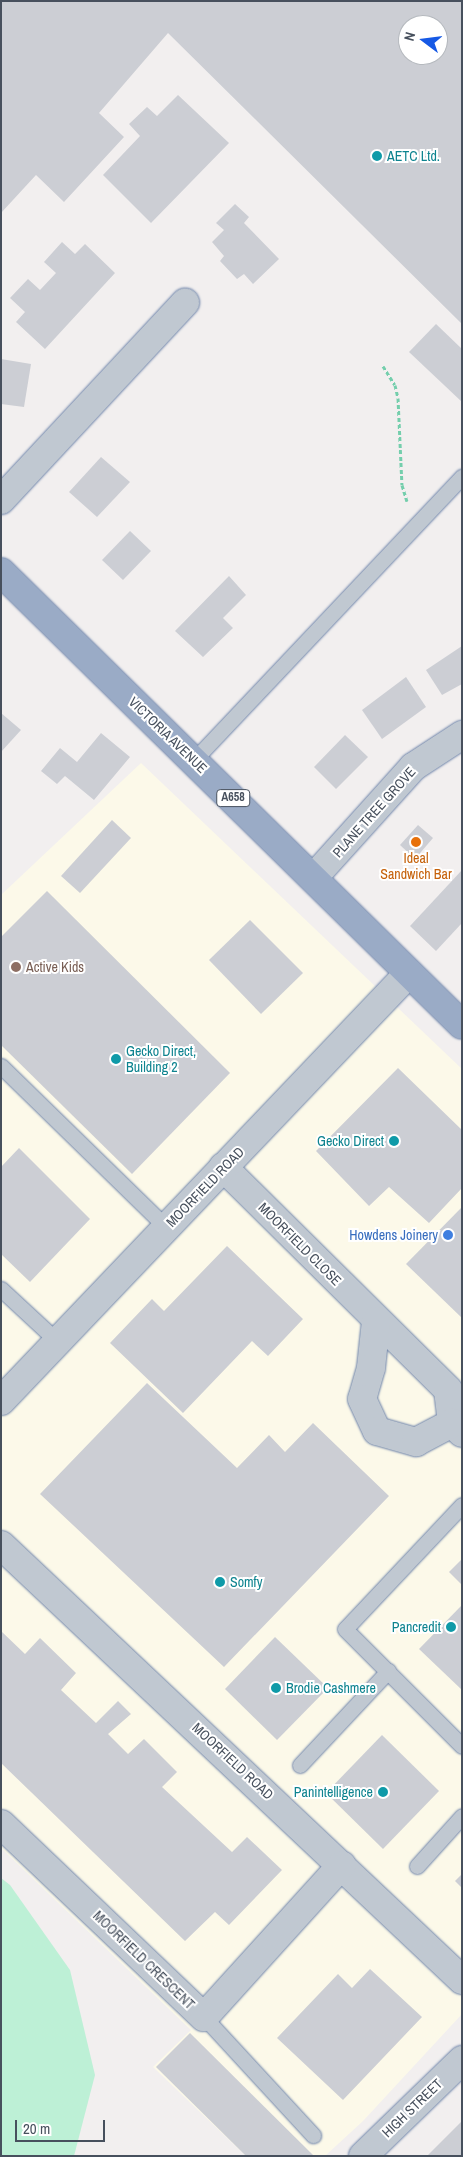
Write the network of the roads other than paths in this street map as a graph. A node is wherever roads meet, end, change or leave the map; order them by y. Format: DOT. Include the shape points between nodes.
graph roads {
  1 [pos="185,303"];
  2 [pos="462,477"];
  3 [pos="1,500"];
  4 [pos="3,578"];
  5 [pos="462,735"];
  6 [pos="194,760"];
  7 [pos="314,877"];
  8 [pos="409,973"];
  9 [pos="462,1025"];
  10 [pos="1,1066"];
  11 [pos="223,1168"];
  12 [pos="166,1227"];
  13 [pos="1,1289"];
  14 [pos="376,1321"];
  15 [pos="57,1341"];
  16 [pos="1,1401"];
  17 [pos="457,1428"];
  18 [pos="462,1505"];
  19 [pos="1,1545"];
  20 [pos="388,1671"];
  21 [pos="462,1746"];
  22 [pos="300,1766"];
  23 [pos="462,1816"];
  24 [pos="1,1824"];
  25 [pos="342,1865"];
  26 [pos="417,1866"];
  27 [pos="462,1980"];
  28 [pos="204,2017"];
  29 [pos="462,2060"];
  30 [pos="313,2135"];
  31 [pos="363,2156"];
  1 -- 3 [label="street"];
  2 -- 6 [label="lane"];
  4 -- 6 [label="highway, VICTORIA AVENUE / A658"];
  5 -- 7 [label="street, PLANE TREE GROVE" via="413,767"];
  6 -- 7 [label="highway, VICTORIA AVENUE / A658"];
  7 -- 8 [label="highway, VICTORIA AVENUE / A658"];
  8 -- 9 [label="highway, VICTORIA AVENUE / A658"];
  8 -- 11 [label="street, MOORFIELD ROAD"];
  10 -- 12 [label="lane"];
  11 -- 12 [label="street, MOORFIELD ROAD"];
  11 -- 14 [label="street, MOORFIELD CLOSE"];
  12 -- 15 [label="street, MOORFIELD ROAD"];
  13 -- 15 [label="lane"];
  14 -- 17 [label="street, MOORFIELD CLOSE" via="448,1390"];
  14 -- 17 [label="street, MOORFIELD CLOSE" via="371,1368 362,1399 377,1431 416,1442"];
  15 -- 16 [label="street, MOORFIELD ROAD"];
  18 -- 20 [label="lane" via="346,1629"];
  19 -- 25 [label="street, MOORFIELD ROAD"];
  20 -- 21 [label="lane"];
  20 -- 22 [label="lane"];
  23 -- 26 [label="lane"];
  24 -- 28 [label="street, MOORFIELD CRESCENT"];
  25 -- 27 [label="street, MOORFIELD ROAD"];
  25 -- 28 [label="street, MOORFIELD CRESCENT"];
  28 -- 30 [label="lane"];
  29 -- 31 [label="street, HIGH STREET"];
}
